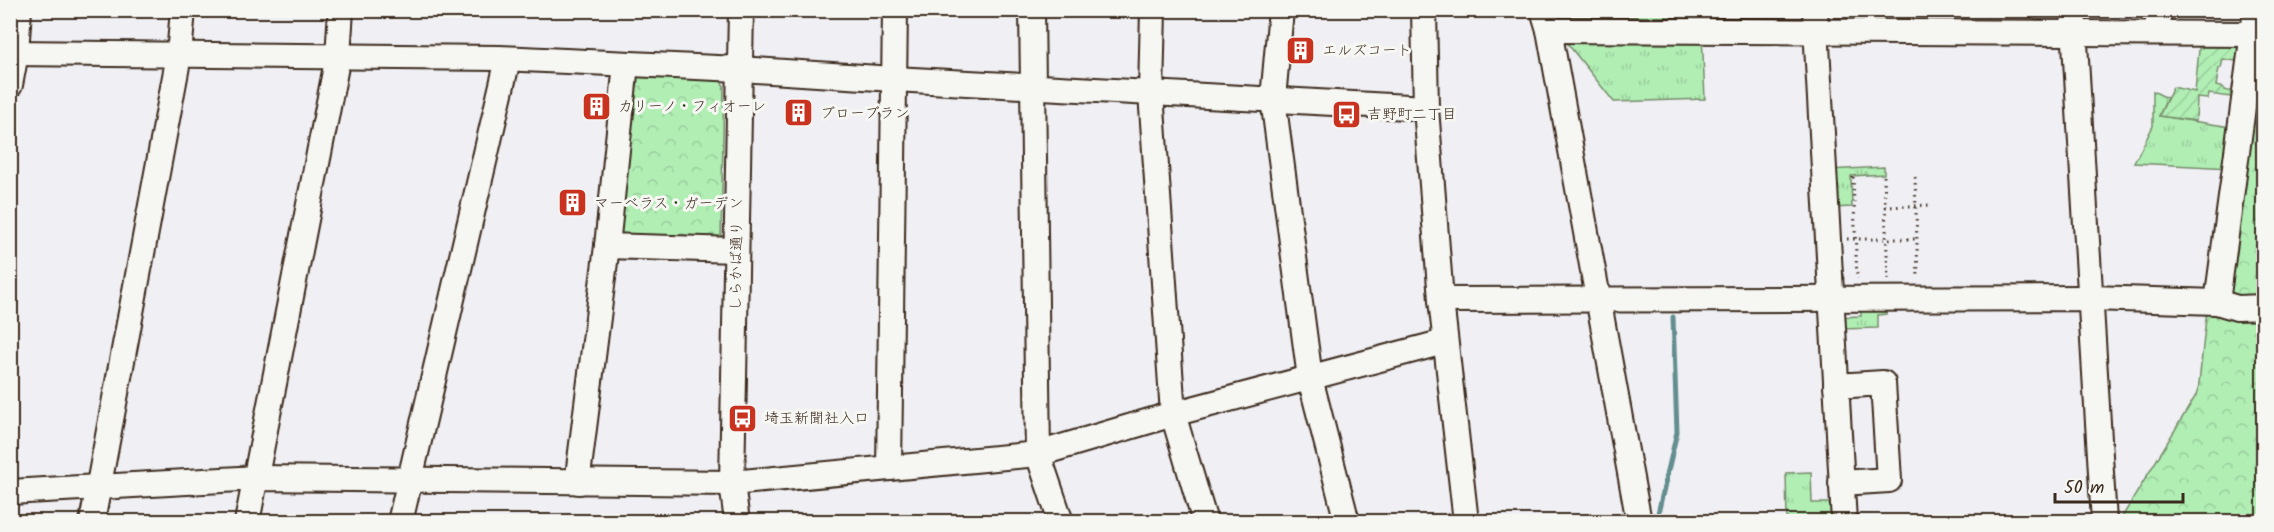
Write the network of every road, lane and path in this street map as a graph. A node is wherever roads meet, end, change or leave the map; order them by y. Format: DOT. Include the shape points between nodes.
graph roads {
  1 [pos="19,10"];
  2 [pos="183,10"];
  3 [pos="341,10"];
  4 [pos="741,10"];
  5 [pos="895,10"];
  6 [pos="1032,10"];
  7 [pos="1153,10"];
  8 [pos="1281,10"];
  9 [pos="1424,10"];
  10 [pos="1546,20"];
  11 [pos="1720,20"];
  12 [pos="1816,20"];
  13 [pos="1938,21"];
  14 [pos="2074,22"];
  15 [pos="2158,22"];
  16 [pos="2255,22"];
  17 [pos="13,53"];
  18 [pos="179,55"];
  19 [pos="338,56"];
  20 [pos="508,59"];
  21 [pos="626,64"];
  22 [pos="739,69"];
  23 [pos="894,79"];
  24 [pos="10,85"];
  25 [pos="1033,87"];
  26 [pos="1151,93"];
  27 [pos="1273,99"];
  28 [pos="1426,108"];
  29 [pos="1884,176"];
  30 [pos="1853,177"];
  31 [pos="1915,177"];
  32 [pos="1930,205"];
  33 [pos="1915,206"];
  34 [pos="1885,207"];
  35 [pos="1827,239"];
  36 [pos="1855,239"];
  37 [pos="1887,239"];
  38 [pos="1917,239"];
  39 [pos="607,246"];
  40 [pos="736,250"];
  41 [pos="2091,298"];
  42 [pos="1831,299"];
  43 [pos="1857,299"];
  44 [pos="1888,299"];
  45 [pos="1918,299"];
  46 [pos="1441,300"];
  47 [pos="1599,300"];
  48 [pos="2217,302"];
  49 [pos="2264,307"];
  50 [pos="1444,342"];
  51 [pos="1310,378"];
  52 [pos="1836,386"];
  53 [pos="1173,414"];
  54 [pos="1038,454"];
  55 [pos="889,468"];
  56 [pos="257,478"];
  57 [pos="410,478"];
  58 [pos="579,482"];
  59 [pos="732,483"];
  60 [pos="1841,483"];
  61 [pos="98,486"];
  62 [pos="10,492"];
  63 [pos="92,522"];
  64 [pos="248,522"];
  65 [pos="400,522"];
  66 [pos="737,522"];
  67 [pos="1061,522"];
  68 [pos="1205,522"];
  69 [pos="1347,522"];
  70 [pos="1466,522"];
  71 [pos="1639,522"];
  72 [pos="1844,522"];
  73 [pos="2104,522"];
  1 -- 17 [label="street"];
  2 -- 18 [label="street"];
  3 -- 19 [label="street"];
  4 -- 22 [label="street, しらかば通り"];
  5 -- 23 [label="street"];
  6 -- 25 [label="street"];
  7 -- 26 [label="street"];
  8 -- 27 [label="street"];
  9 -- 28 [label="street"];
  10 -- 11 [label="street"];
  10 -- 47 [label="street"];
  11 -- 12 [label="street"];
  12 -- 13 [label="street"];
  12 -- 35 [label="street"];
  13 -- 14 [label="street"];
  14 -- 15 [label="street"];
  14 -- 41 [label="street"];
  15 -- 16 [label="street"];
  16 -- 48 [label="street"];
  17 -- 18 [label="street"];
  17 -- 24 [label="street"];
  18 -- 19 [label="street"];
  18 -- 61 [label="street"];
  19 -- 20 [label="street"];
  19 -- 56 [label="street"];
  20 -- 21 [label="street"];
  20 -- 57 [label="street"];
  21 -- 22 [label="street"];
  21 -- 39 [label="street"];
  22 -- 23 [label="street"];
  22 -- 40 [label="street, しらかば通り"];
  23 -- 25 [label="street"];
  23 -- 55 [label="street"];
  25 -- 26 [label="street"];
  25 -- 54 [label="street"];
  26 -- 27 [label="street"];
  26 -- 53 [label="street"];
  27 -- 28 [label="street"];
  27 -- 51 [label="street"];
  28 -- 46 [label="street"];
  29 -- 34 [label="path"];
  30 -- 36 [label="path"];
  31 -- 33 [label="path"];
  32 -- 33 [label="path"];
  33 -- 34 [label="path"];
  33 -- 38 [label="path"];
  34 -- 37 [label="path"];
  35 -- 36 [label="path"];
  35 -- 42 [label="street"];
  36 -- 37 [label="path"];
  36 -- 43 [label="path"];
  37 -- 38 [label="path"];
  37 -- 44 [label="path"];
  38 -- 45 [label="path"];
  39 -- 40 [label="street"];
  39 -- 58 [label="street"];
  40 -- 59 [label="street, しらかば通り"];
  41 -- 45 [label="street"];
  41 -- 48 [label="street"];
  41 -- 73 [label="street"];
  42 -- 43 [label="street"];
  42 -- 47 [label="street"];
  42 -- 52 [label="street"];
  43 -- 44 [label="street"];
  44 -- 45 [label="street"];
  46 -- 47 [label="street"];
  46 -- 50 [label="street"];
  47 -- 71 [label="street"];
  48 -- 49 [label="street" via="2236,308"];
  50 -- 51 [label="street"];
  50 -- 70 [label="street"];
  51 -- 53 [label="street"];
  51 -- 69 [label="street"];
  52 -- 60 [label="street"];
  52 -- 60 [label="street" via="1883,383 1889,480"];
  53 -- 54 [label="street"];
  53 -- 68 [label="street"];
  54 -- 55 [label="street"];
  54 -- 67 [label="street"];
  55 -- 59 [label="street"];
  56 -- 57 [label="street"];
  56 -- 61 [label="street"];
  56 -- 64 [label="street"];
  57 -- 58 [label="street"];
  57 -- 65 [label="street"];
  58 -- 59 [label="street"];
  59 -- 66 [label="street, しらかば通り"];
  60 -- 72 [label="street"];
  61 -- 62 [label="street"];
  61 -- 63 [label="street"];
}
